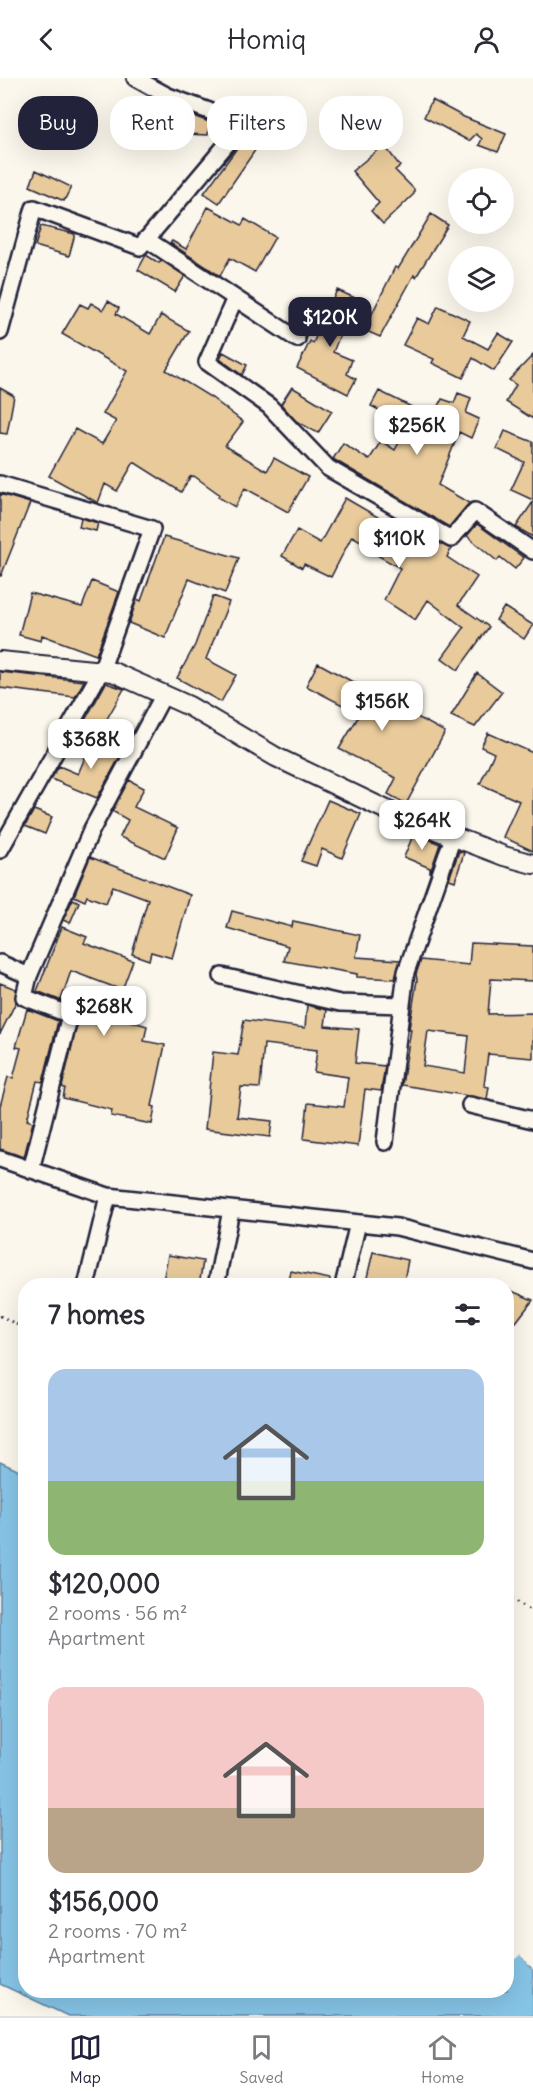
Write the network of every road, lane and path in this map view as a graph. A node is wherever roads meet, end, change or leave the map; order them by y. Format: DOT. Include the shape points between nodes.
graph roads {
  1 [pos="135,78"];
  2 [pos="146,239"];
  3 [pos="235,298"];
  4 [pos="0,333"];
  5 [pos="297,339"];
  6 [pos="0,484"];
  7 [pos="533,550"];
  8 [pos="0,661"];
  9 [pos="101,671"];
  10 [pos="164,694"];
  11 [pos="453,837"];
  12 [pos="0,850"];
  13 [pos="533,864"];
  14 [pos="0,963"];
  15 [pos="29,976"];
  16 [pos="222,976"];
  17 [pos="402,1005"];
  18 [pos="470,1105"];
  19 [pos="533,1119"];
  20 [pos="385,1142"];
  21 [pos="0,1159"];
  22 [pos="31,1170"];
  23 [pos="108,1196"];
  24 [pos="231,1210"];
  25 [pos="358,1223"];
  26 [pos="533,1262"];
  27 [pos="88,1278"];
  28 [pos="218,1278"];
  29 [pos="346,1278"];
  30 [pos="0,1317"];
  31 [pos="18,1325"];
  32 [pos="514,1600"];
  33 [pos="533,1612"];
  1 -- 2 [label="street" via="168,96 212,112 237,132"];
  2 -- 3 [label="street"];
  2 -- 4 [label="street" via="140,247 34,208"];
  3 -- 5 [label="street"];
  3 -- 7 [label="street" via="207,362 269,406 328,468 451,539 474,511"];
  6 -- 9 [label="street" via="152,529"];
  8 -- 9 [label="street"];
  9 -- 10 [label="street" via="113,672"];
  9 -- 12 [label="street"];
  10 -- 11 [label="street" via="329,784"];
  10 -- 15 [label="street" via="91,831"];
  11 -- 13 [label="street"];
  11 -- 17 [label="street" via="406,972"];
  14 -- 15 [label="street"];
  15 -- 22 [label="street" via="24,997 70,1015"];
  16 -- 17 [label="street" via="340,1003"];
  17 -- 20 [label="street"];
  18 -- 19 [label="street"];
  21 -- 22 [label="street"];
  22 -- 23 [label="street"];
  23 -- 24 [label="street"];
  23 -- 27 [label="street"];
  24 -- 25 [label="street"];
  24 -- 28 [label="street"];
  25 -- 26 [label="street" via="397,1227"];
  25 -- 29 [label="street"];
  30 -- 31 [label="path"];
  32 -- 33 [label="path"];
}
